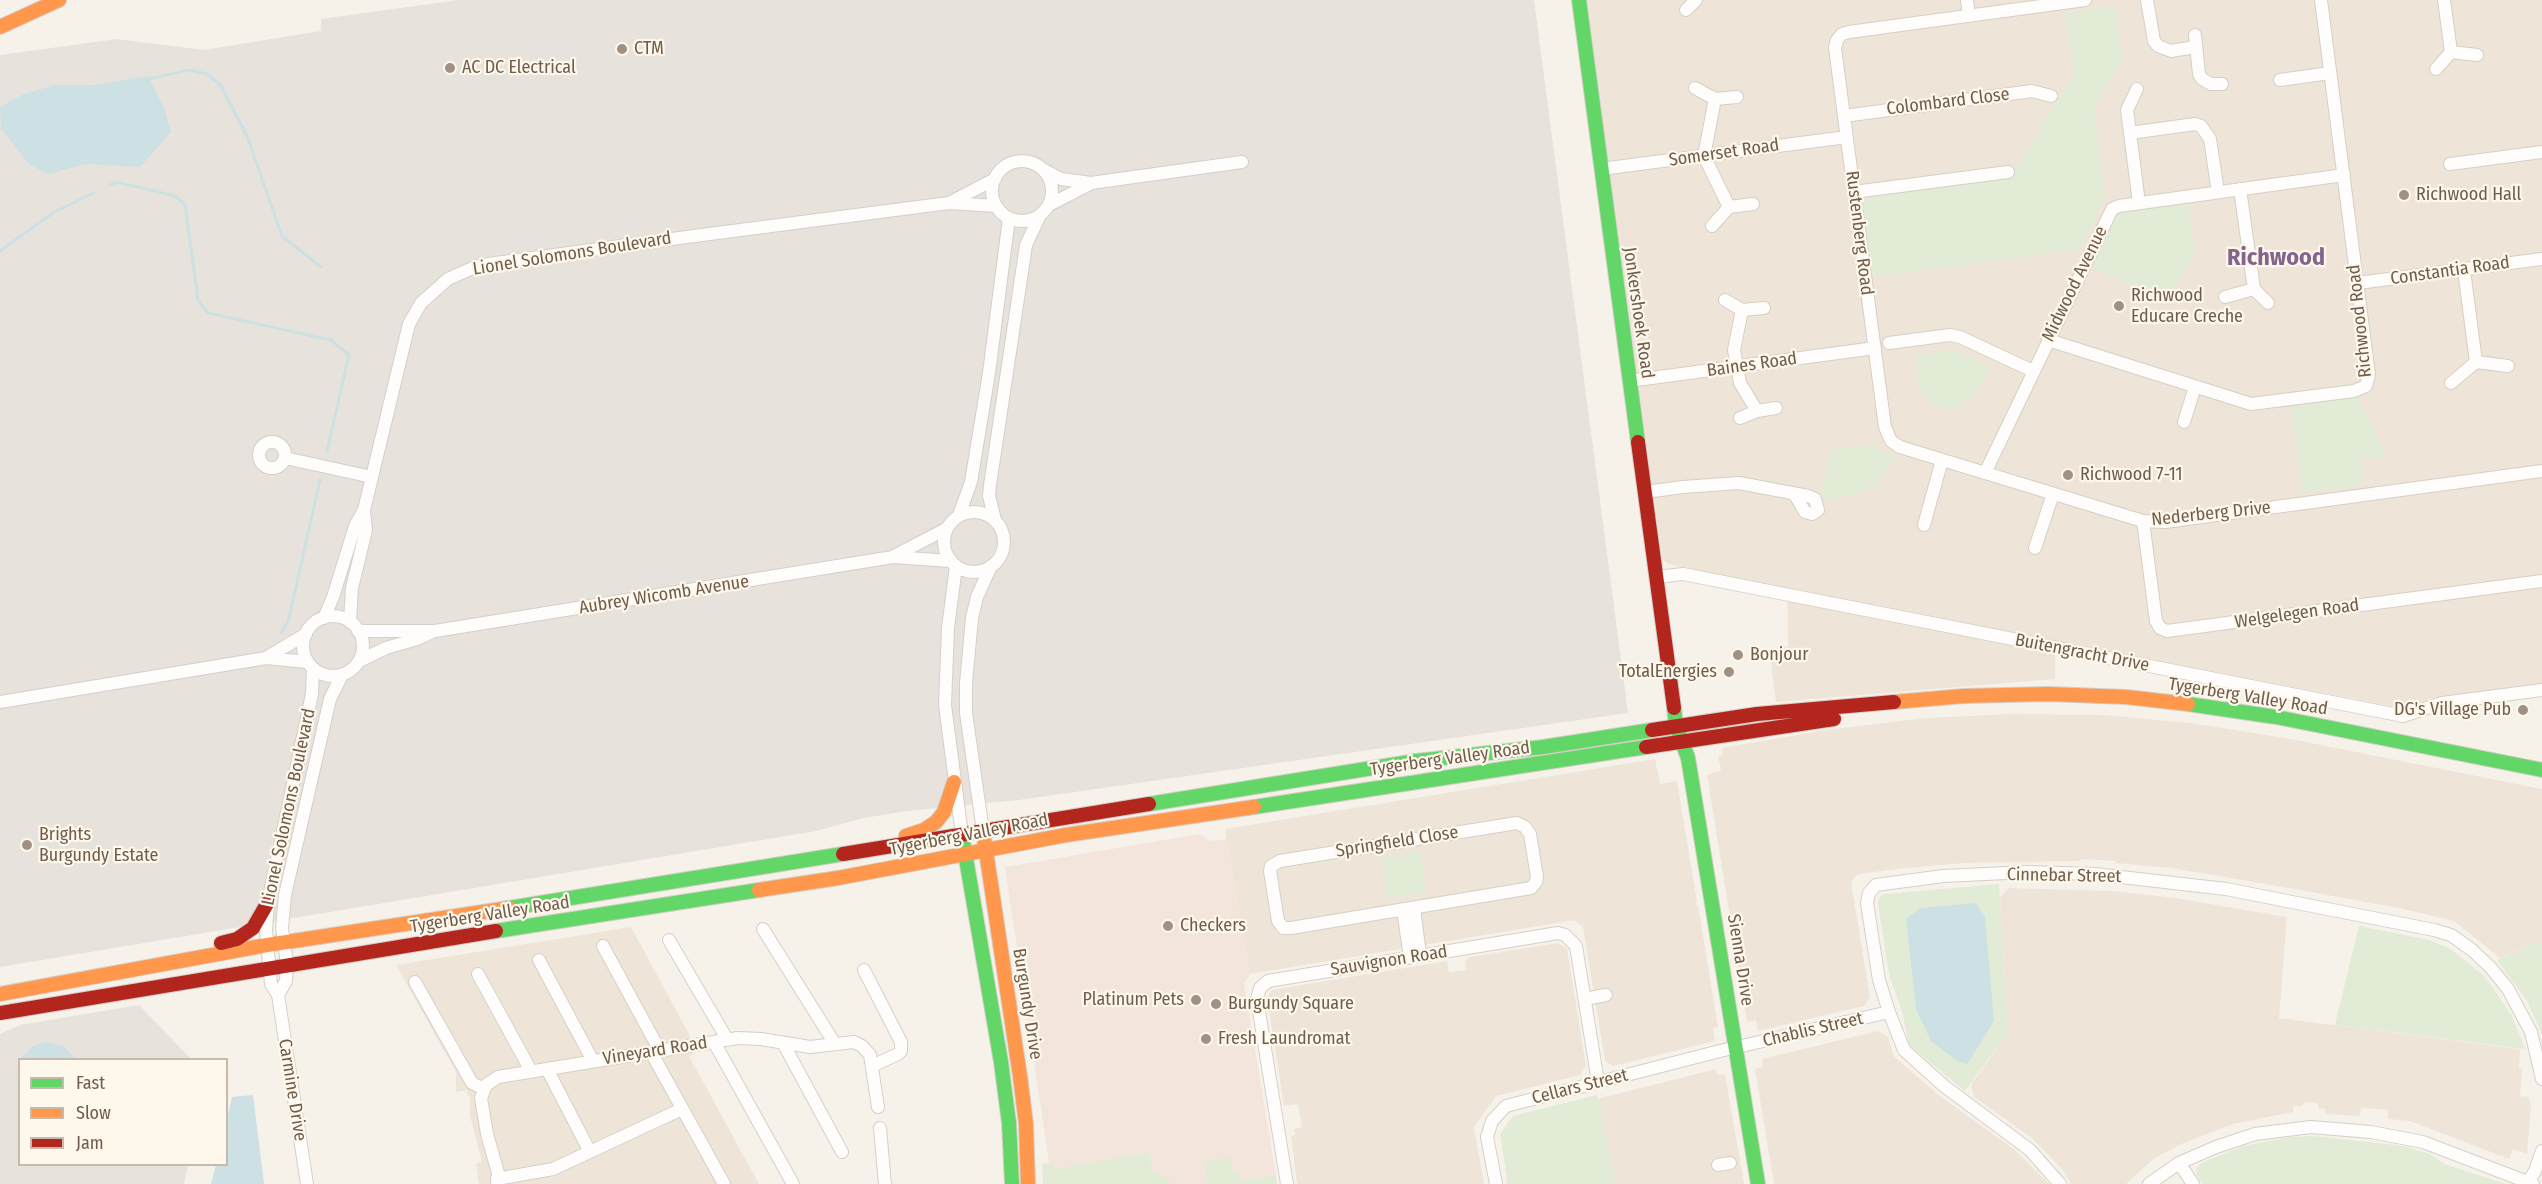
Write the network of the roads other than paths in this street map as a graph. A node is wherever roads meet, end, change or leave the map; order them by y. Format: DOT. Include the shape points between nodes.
graph roads {
  1 [pos="59,0"];
  2 [pos="1579,0"];
  3 [pos="1696,0"];
  4 [pos="1967,0"];
  5 [pos="2077,0"];
  6 [pos="2147,0"];
  7 [pos="2321,0"];
  8 [pos="2444,0"];
  9 [pos="1686,10"];
  10 [pos="1969,15"];
  11 [pos="0,27"];
  12 [pos="2451,52"];
  13 [pos="2477,55"];
  14 [pos="2436,69"];
  15 [pos="2330,73"];
  16 [pos="2280,80"];
  17 [pos="2222,84"];
  18 [pos="1695,88"];
  19 [pos="2137,88"];
  20 [pos="2051,96"];
  21 [pos="1737,97"];
  22 [pos="1715,99"];
  23 [pos="1844,116"];
  24 [pos="2130,133"];
  25 [pos="1847,137"];
  26 [pos="2542,152"];
  27 [pos="1704,156"];
  28 [pos="1242,162"];
  29 [pos="2450,164"];
  30 [pos="1601,169"];
  31 [pos="1044,170"];
  32 [pos="2008,172"];
  33 [pos="2344,175"];
  34 [pos="995,178"];
  35 [pos="1091,183"];
  36 [pos="2240,189"];
  37 [pos="1854,192"];
  38 [pos="2218,192"];
  39 [pos="949,203"];
  40 [pos="2139,203"];
  41 [pos="1754,204"];
  42 [pos="996,206"];
  43 [pos="1729,207"];
  44 [pos="1044,210"];
  45 [pos="1009,218"];
  46 [pos="1712,226"];
  47 [pos="2542,259"];
  48 [pos="2464,270"];
  49 [pos="2358,284"];
  50 [pos="2254,289"];
  51 [pos="2225,297"];
  52 [pos="1725,300"];
  53 [pos="2268,303"];
  54 [pos="1764,308"];
  55 [pos="1742,310"];
  56 [pos="2048,340"];
  57 [pos="1889,343"];
  58 [pos="1875,348"];
  59 [pos="2476,362"];
  60 [pos="2508,366"];
  61 [pos="1735,367"];
  62 [pos="2033,371"];
  63 [pos="1629,381"];
  64 [pos="2451,383"];
  65 [pos="2195,387"];
  66 [pos="1776,408"];
  67 [pos="1757,411"];
  68 [pos="1740,418"];
  69 [pos="2184,422"];
  70 [pos="1891,441"];
  71 [pos="285,458"];
  72 [pos="1942,460"];
  73 [pos="2542,471"];
  74 [pos="1986,473"];
  75 [pos="372,477"];
  76 [pos="1645,492"];
  77 [pos="2053,494"];
  78 [pos="1795,495"];
  79 [pos="364,510"];
  80 [pos="959,515"];
  81 [pos="995,520"];
  82 [pos="2143,521"];
  83 [pos="1924,525"];
  84 [pos="946,529"];
  85 [pos="2034,548"];
  86 [pos="893,557"];
  87 [pos="953,563"];
  88 [pos="991,566"];
  89 [pos="1656,577"];
  90 [pos="2542,581"];
  91 [pos="324,618"];
  92 [pos="354,627"];
  93 [pos="435,631"];
  94 [pos="306,634"];
  95 [pos="266,658"];
  96 [pos="359,661"];
  97 [pos="310,665"];
  98 [pos="342,675"];
  99 [pos="2542,690"];
  100 [pos="1946,698"];
  101 [pos="0,702"];
  102 [pos="1676,725"];
  103 [pos="1684,743"];
  104 [pos="2542,770"];
  105 [pos="954,782"];
  106 [pos="983,831"];
  107 [pos="962,835"];
  108 [pos="986,849"];
  109 [pos="965,853"];
  110 [pos="835,856"];
  111 [pos="268,902"];
  112 [pos="1409,909"];
  113 [pos="764,929"];
  114 [pos="669,940"];
  115 [pos="284,942"];
  116 [pos="267,945"];
  117 [pos="603,946"];
  118 [pos="1415,956"];
  119 [pos="190,959"];
  120 [pos="538,960"];
  121 [pos="287,964"];
  122 [pos="270,967"];
  123 [pos="864,970"];
  124 [pos="478,974"];
  125 [pos="416,982"];
  126 [pos="0,994"];
  127 [pos="278,995"];
  128 [pos="1606,995"];
  129 [pos="1584,999"];
  130 [pos="0,1012"];
  131 [pos="1889,1012"];
  132 [pos="727,1040"];
  133 [pos="714,1042"];
  134 [pos="783,1043"];
  135 [pos="835,1044"];
  136 [pos="1736,1048"];
  137 [pos="655,1051"];
  138 [pos="593,1061"];
  139 [pos="872,1066"];
  140 [pos="547,1069"];
  141 [pos="531,1071"];
  142 [pos="2542,1079"];
  143 [pos="1598,1082"];
  144 [pos="484,1089"];
  145 [pos="878,1107"];
  146 [pos="682,1109"];
  147 [pos="880,1128"];
  148 [pos="2542,1151"];
  149 [pos="591,1152"];
  150 [pos="842,1152"];
  151 [pos="2179,1163"];
  152 [pos="502,1181"];
  153 [pos="2530,1183"];
  154 [pos="307,1184"];
  155 [pos="724,1184"];
  156 [pos="792,1184"];
  157 [pos="885,1184"];
  158 [pos="1012,1184"];
  159 [pos="1028,1184"];
  160 [pos="1287,1184"];
  161 [pos="1496,1184"];
  162 [pos="1758,1184"];
  163 [pos="2060,1184"];
  164 [pos="2149,1184"];
  165 [pos="2193,1184"];
  1 -- 11 [label="main road"];
  2 -- 30 [label="main road, Jonkershoek Road"];
  3 -- 9 [label="street"];
  4 -- 10 [label="street"];
  5 -- 10 [label="street"];
  6 -- 17 [label="street" via="2158,46 2171,51 2195,41 2202,79"];
  7 -- 15 [label="street, Richwood Road"];
  8 -- 12 [label="street"];
  10 -- 23 [label="street, Rustenberg Road" via="1849,32 1839,37 1835,48"];
  12 -- 13 [label="street"];
  12 -- 14 [label="street"];
  15 -- 16 [label="street"];
  15 -- 33 [label="street, Richwood Road"];
  18 -- 22 [label="street"];
  19 -- 24 [label="street" via="2127,110"];
  20 -- 23 [label="street, Colombard Close" via="2032,91"];
  21 -- 22 [label="street"];
  22 -- 27 [label="street"];
  23 -- 25 [label="street, Rustenberg Road"];
  24 -- 38 [label="street" via="2201,126 2212,147"];
  24 -- 40 [label="street"];
  25 -- 27 [label="street, Somerset Road"];
  25 -- 37 [label="street, Rustenberg Road"];
  26 -- 29 [label="street"];
  27 -- 30 [label="street, Somerset Road"];
  27 -- 43 [label="street"];
  28 -- 35 [label="street"];
  30 -- 63 [label="main road, Jonkershoek Road"];
  31 -- 34 [label="street" via="1022,161 1006,166"];
  31 -- 35 [label="street" via="1061,179"];
  31 -- 44 [label="street" via="1052,185"];
  32 -- 37 [label="street"];
  33 -- 36 [label="street, Midwood Avenue"];
  33 -- 49 [label="street, Richwood Road"];
  34 -- 39 [label="street, Lionel Solomons Boulevard"];
  34 -- 42 [label="street"];
  35 -- 44 [label="street"];
  36 -- 38 [label="street, Midwood Avenue"];
  36 -- 50 [label="street"];
  37 -- 58 [label="street, Rustenberg Road"];
  38 -- 40 [label="street, Midwood Avenue"];
  39 -- 42 [label="street, Lionel Solomons Boulevard"];
  39 -- 75 [label="street, Lionel Solomons Boulevard" via="496,263 462,272 430,294 409,324"];
  40 -- 56 [label="street, Midwood Avenue" via="2119,206 2108,215"];
  41 -- 43 [label="street"];
  42 -- 45 [label="street"];
  43 -- 46 [label="street"];
  44 -- 45 [label="street" via="1025,221"];
  44 -- 81 [label="street" via="1026,245 989,496"];
  45 -- 80 [label="street" via="971,482"];
  47 -- 48 [label="street, Constantia Road"];
  48 -- 49 [label="street, Constantia Road"];
  48 -- 59 [label="street"];
  49 -- 65 [label="street, Richwood Road" via="2370,375 2363,388 2258,404"];
  50 -- 51 [label="street"];
  50 -- 53 [label="street"];
  52 -- 55 [label="street"];
  54 -- 55 [label="street"];
  55 -- 61 [label="street" via="1734,350"];
  56 -- 62 [label="street, Midwood Avenue"];
  56 -- 65 [label="street, Richwood Road"];
  57 -- 62 [label="street" via="1950,335"];
  58 -- 61 [label="street, Baines Road"];
  58 -- 70 [label="street, Rustenberg Road" via="1885,427"];
  59 -- 60 [label="street"];
  59 -- 64 [label="street"];
  61 -- 63 [label="street, Baines Road"];
  61 -- 67 [label="street"];
  62 -- 74 [label="street, Midwood Avenue"];
  63 -- 76 [label="main road, Jonkershoek Road"];
  65 -- 69 [label="street"];
  66 -- 67 [label="street"];
  67 -- 68 [label="street"];
  70 -- 72 [label="street, Nederberg Drive"];
  71 -- 75 [label="street"];
  72 -- 74 [label="street, Nederberg Drive"];
  72 -- 83 [label="street"];
  73 -- 82 [label="street, Nederberg Drive" via="2165,522"];
  74 -- 77 [label="street, Nederberg Drive"];
  75 -- 79 [label="street, Lionel Solomons Boulevard"];
  76 -- 78 [label="street" via="1739,483"];
  76 -- 89 [label="main road, Jonkershoek Road"];
  77 -- 82 [label="street, Nederberg Drive"];
  77 -- 85 [label="street"];
  79 -- 91 [label="street, Lionel Solomons Boulevard"];
  79 -- 92 [label="street, Lionel Solomons Boulevard" via="366,530 352,588"];
  80 -- 81 [label="street" via="977,512"];
  80 -- 84 [label="street"];
  81 -- 88 [label="street" via="1004,539 999,558"];
  82 -- 90 [label="street, Welgelegen Road" via="2156,621 2167,631"];
  84 -- 86 [label="street, Aubrey Wicomb Avenue"];
  84 -- 87 [label="street" via="944,548"];
  86 -- 87 [label="street, Aubrey Wicomb Avenue"];
  86 -- 93 [label="street, Aubrey Wicomb Avenue"];
  87 -- 88 [label="street" via="972,572"];
  87 -- 105 [label="street" via="945,705"];
  88 -- 106 [label="street" via="972,618 966,683 966,713"];
  89 -- 99 [label="street, Buitengracht Drive" via="1683,574 2403,716 2442,703"];
  89 -- 102 [label="main road, Jonkershoek Road"];
  91 -- 92 [label="street" via="336,617"];
  91 -- 94 [label="street"];
  92 -- 93 [label="street, Aubrey Wicomb Avenue"];
  92 -- 96 [label="street" via="363,644"];
  93 -- 96 [label="street, Aubrey Wicomb Avenue"];
  94 -- 95 [label="street"];
  94 -- 97 [label="street" via="304,653"];
  95 -- 97 [label="street"];
  95 -- 101 [label="street"];
  96 -- 98 [label="street"];
  97 -- 98 [label="street" via="331,676"];
  97 -- 111 [label="street, Lionel Solomons Boulevard" via="312,694"];
  98 -- 115 [label="street, Lionel Solomons Boulevard" via="330,699 285,895"];
  100 -- 102 [label="main road, Tygerberg Valley Road"];
  100 -- 103 [label="main road, Tygerberg Valley Road"];
  100 -- 104 [label="main road, Tygerberg Valley Road" via="2049,694 2171,702 2276,717"];
  102 -- 103 [label="main road, Sienna Drive"];
  102 -- 106 [label="main road, Tygerberg Valley Road" via="1543,747 1416,761"];
  103 -- 108 [label="main road, Tygerberg Valley Road"];
  103 -- 136 [label="main road, Sienna Drive"];
  105 -- 107 [label="street"];
  105 -- 110 [label="main road" via="944,812 924,830 864,843"];
  106 -- 107 [label="main road, Tygerberg Valley Road"];
  106 -- 108 [label="main road, Burgundy Drive"];
  107 -- 109 [label="main road, Burgundy Drive"];
  107 -- 110 [label="main road, Tygerberg Valley Road"];
  108 -- 109 [label="main road, Tygerberg Valley Road"];
  108 -- 159 [label="main road, Burgundy Drive" via="1020,1076"];
  109 -- 121 [label="main road, Tygerberg Valley Road" via="826,879"];
  109 -- 158 [label="main road, Burgundy Drive" via="1001,1062"];
  110 -- 115 [label="main road, Tygerberg Valley Road"];
  111 -- 116 [label="street, Lionel Solomons Boulevard"];
  111 -- 119 [label="main road" via="248,932 202,950"];
  112 -- 112 [label="street, Springfield Close" via="1531,888 1537,877 1528,830 1517,823 1280,861 1271,866 1278,921 1286,929"];
  112 -- 118 [label="street"];
  113 -- 135 [label="street"];
  114 -- 132 [label="street"];
  115 -- 116 [label="main road, Tygerberg Valley Road"];
  115 -- 121 [label="street, Lionel Solomons Boulevard"];
  116 -- 119 [label="main road, Tygerberg Valley Road"];
  116 -- 122 [label="street, Lionel Solomons Boulevard"];
  117 -- 137 [label="street"];
  118 -- 129 [label="street, Sauvignon Road" via="1562,934 1569,936 1576,946"];
  118 -- 160 [label="street, Sauvignon Road" via="1273,980 1260,988 1257,999"];
  119 -- 126 [label="main road, Tygerberg Valley Road"];
  120 -- 138 [label="street"];
  121 -- 122 [label="main road, Tygerberg Valley Road"];
  121 -- 127 [label="street, Carmine Drive"];
  122 -- 127 [label="street, Carmine Drive" via="271,984"];
  122 -- 130 [label="main road, Tygerberg Valley Road"];
  123 -- 139 [label="street" via="901,1042 898,1054"];
  124 -- 141 [label="street"];
  125 -- 144 [label="street" via="472,1083"];
  127 -- 154 [label="street, Carmine Drive"];
  128 -- 129 [label="street"];
  129 -- 143 [label="street, Sauvignon Road"];
  131 -- 136 [label="street, Chablis Street"];
  131 -- 142 [label="street, Cinnebar Street" via="1879,980 1867,903 1876,885 1943,876 2028,872 2179,882 2402,923 2451,936 2481,958 2512,995 2534,1040"];
  131 -- 163 [label="street, Cinnebar Street" via="1900,1043 1910,1057 2030,1150"];
  132 -- 133 [label="street, Vineyard Road"];
  132 -- 134 [label="street, Vineyard Road" via="748,1037"];
  133 -- 137 [label="street, Vineyard Road"];
  133 -- 156 [label="street"];
  134 -- 135 [label="street, Vineyard Road" via="810,1047"];
  134 -- 150 [label="street"];
  135 -- 139 [label="street, Vineyard Road" via="862,1046 870,1055"];
  136 -- 143 [label="street, Cellars Street"];
  136 -- 162 [label="main road, Sienna Drive"];
  137 -- 138 [label="street, Vineyard Road"];
  137 -- 146 [label="street"];
  138 -- 140 [label="street, Vineyard Road"];
  139 -- 145 [label="street, Vineyard Road"];
  140 -- 141 [label="street, Vineyard Road"];
  140 -- 149 [label="street"];
  141 -- 144 [label="street, Vineyard Road" via="498,1077"];
  143 -- 161 [label="street, Cellars Street" via="1515,1103 1501,1111 1488,1128 1487,1137"];
  144 -- 152 [label="street" via="487,1134"];
  146 -- 149 [label="street"];
  146 -- 155 [label="street"];
  147 -- 157 [label="street"];
  148 -- 153 [label="street"];
  149 -- 152 [label="street" via="553,1169"];
  151 -- 153 [label="street" via="2247,1136 2311,1127 2395,1135 2423,1142"];
  151 -- 164 [label="street"];
  151 -- 165 [label="street"];
}
